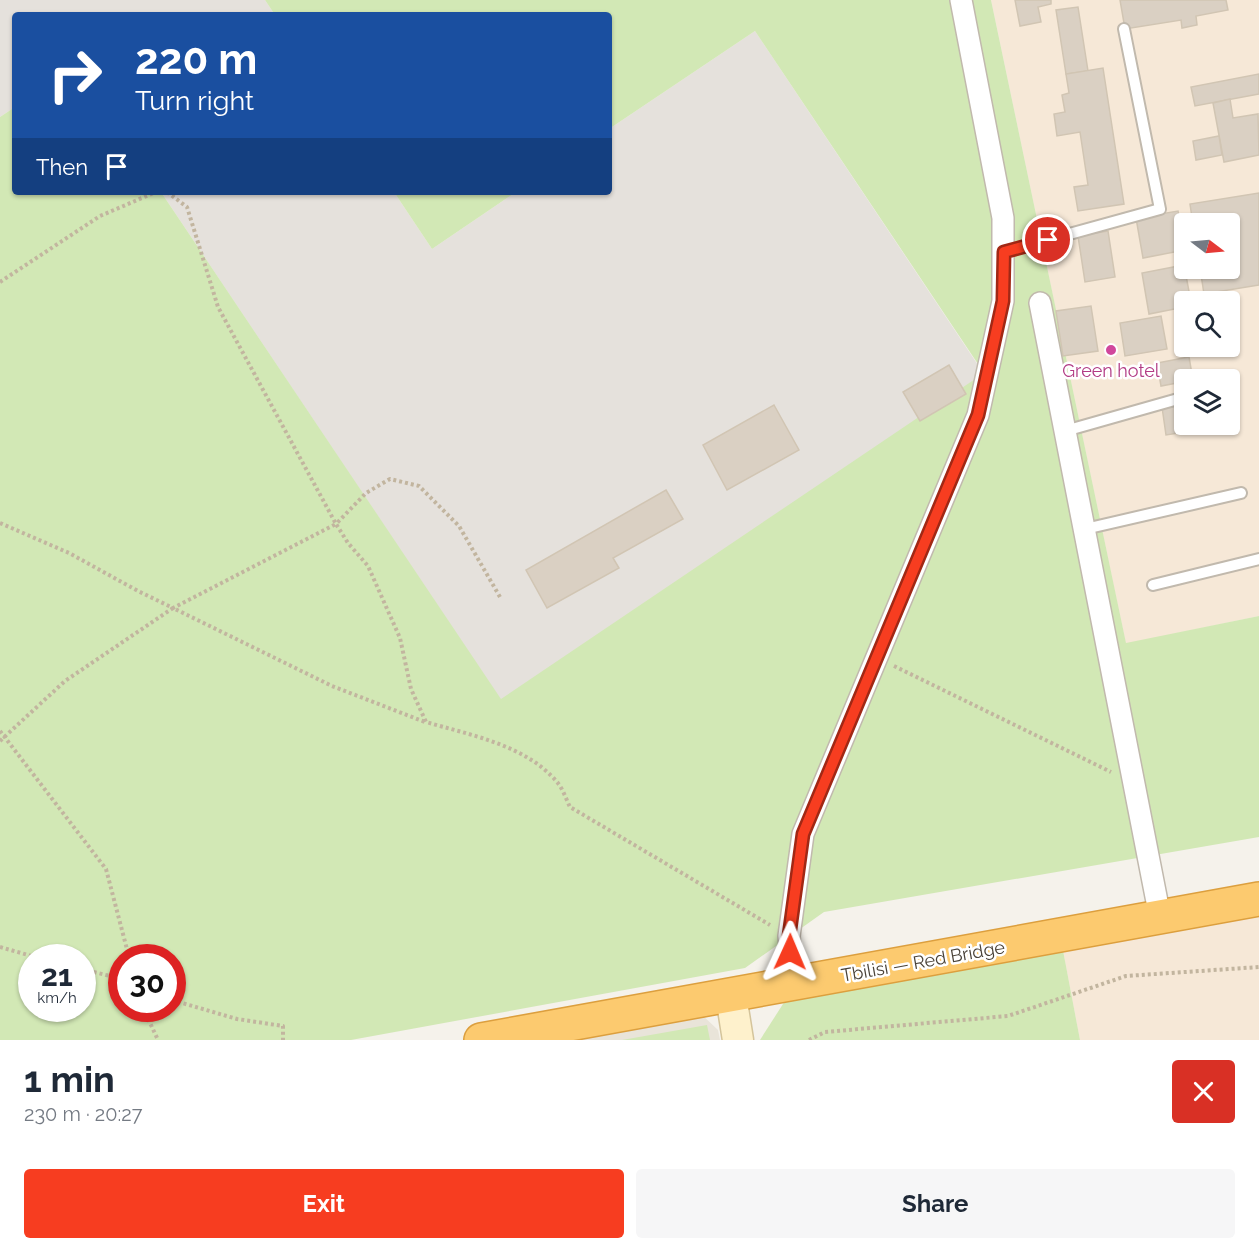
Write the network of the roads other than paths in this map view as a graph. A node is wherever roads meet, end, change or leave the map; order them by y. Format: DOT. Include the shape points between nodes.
graph roads {
  1 [pos="961,0"];
  2 [pos="1124,29"];
  3 [pos="1004,252"];
  4 [pos="1040,303"];
  5 [pos="1174,400"];
  6 [pos="1065,431"];
  7 [pos="1241,493"];
  8 [pos="1084,529"];
  9 [pos="1259,559"];
  10 [pos="1153,585"];
  11 [pos="1259,899"];
  12 [pos="1160,917"];
  13 [pos="793,985"];
  14 [pos="731,996"];
  15 [pos="481,1040"];
  16 [pos="738,1040"];
  1 -- 3 [label="street" via="1004,218"];
  2 -- 3 [label="lane" via="1160,209"];
  3 -- 13 [label="street" via="1003,301 978,415 803,834 789,936"];
  4 -- 6 [label="street"];
  5 -- 6 [label="lane"];
  6 -- 8 [label="street"];
  7 -- 8 [label="lane"];
  8 -- 12 [label="street"];
  9 -- 10 [label="lane"];
  11 -- 12 [label="highway, Tbilisi — Red Bridge"];
  12 -- 13 [label="highway, Tbilisi — Red Bridge"];
  13 -- 14 [label="highway, Tbilisi — Red Bridge"];
  14 -- 15 [label="highway, Tbilisi — Red Bridge"];
  14 -- 16 [label="street"];
}
